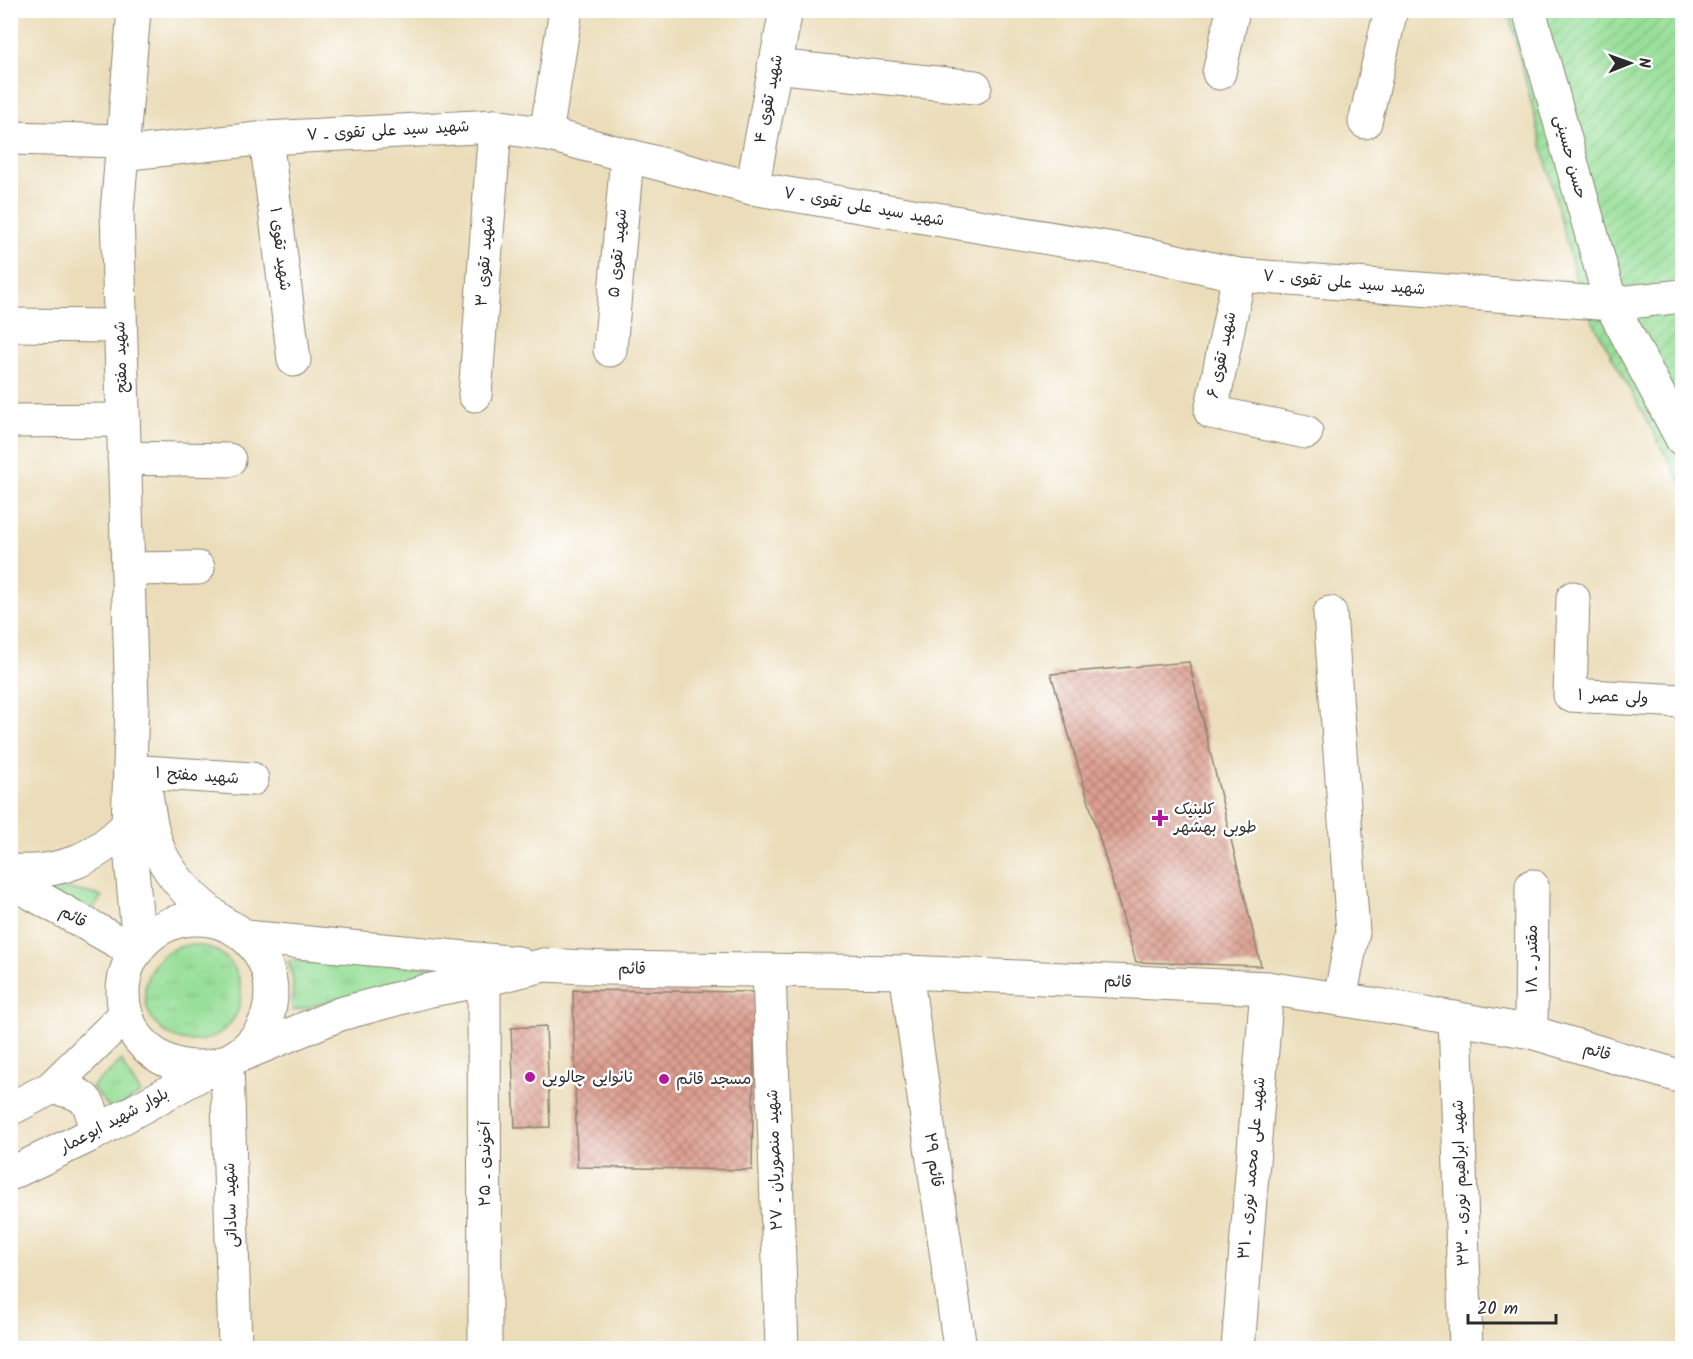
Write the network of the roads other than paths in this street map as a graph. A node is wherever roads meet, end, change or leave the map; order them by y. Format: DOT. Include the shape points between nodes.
graph roads {
  1 [pos="134,10"];
  2 [pos="566,10"];
  3 [pos="786,10"];
  4 [pos="1233,10"];
  5 [pos="1391,10"];
  6 [pos="1529,10"];
  7 [pos="774,66"];
  8 [pos="1219,73"];
  9 [pos="975,87"];
  10 [pos="1365,122"];
  11 [pos="495,126"];
  12 [pos="546,134"];
  13 [pos="10,138"];
  14 [pos="266,138"];
  15 [pos="122,148"];
  16 [pos="627,157"];
  17 [pos="752,188"];
  18 [pos="1239,275"];
  19 [pos="1683,296"];
  20 [pos="1611,304"];
  21 [pos="10,325"];
  22 [pos="120,326"];
  23 [pos="610,350"];
  24 [pos="294,360"];
  25 [pos="475,395"];
  26 [pos="123,420"];
  27 [pos="10,421"];
  28 [pos="1306,432"];
  29 [pos="1683,440"];
  30 [pos="124,458"];
  31 [pos="229,460"];
  32 [pos="198,568"];
  33 [pos="128,569"];
  34 [pos="1574,597"];
  35 [pos="1330,613"];
  36 [pos="1683,701"];
  37 [pos="132,704"];
  38 [pos="143,772"];
  39 [pos="252,779"];
  40 [pos="128,825"];
  41 [pos="10,871"];
  42 [pos="10,881"];
  43 [pos="1532,886"];
  44 [pos="236,930"];
  45 [pos="138,949"];
  46 [pos="544,965"];
  47 [pos="769,971"];
  48 [pos="906,972"];
  49 [pos="484,980"];
  50 [pos="1267,988"];
  51 [pos="1340,999"];
  52 [pos="126,1014"];
  53 [pos="1455,1018"];
  54 [pos="1531,1032"];
  55 [pos="226,1061"];
  56 [pos="1683,1077"];
  57 [pos="51,1088"];
  58 [pos="10,1108"];
  59 [pos="93,1134"];
  60 [pos="10,1174"];
  61 [pos="235,1348"];
  62 [pos="485,1348"];
  63 [pos="782,1348"];
  64 [pos="960,1348"];
  65 [pos="1238,1348"];
  66 [pos="1466,1348"];
  1 -- 15 [label="street, شهید مفتح"];
  2 -- 12 [label="street"];
  3 -- 7 [label="street, شهید تقوی ۴"];
  4 -- 8 [label="street"];
  5 -- 10 [label="street"];
  6 -- 20 [label="street, حسن حسینی"];
  7 -- 9 [label="street"];
  7 -- 17 [label="street, شهید تقوی ۴"];
  11 -- 12 [label="street, شهید سید علی تقوی ـ ۷"];
  11 -- 14 [label="street, شهید سید علی تقوی ـ ۷"];
  11 -- 25 [label="street, شهید تقوی ۳"];
  12 -- 16 [label="street, شهید سید علی تقوی ـ ۷"];
  13 -- 15 [label="street, شهید سید علی تقوی ـ ۷"];
  14 -- 15 [label="street, شهید سید علی تقوی ـ ۷"];
  14 -- 24 [label="street, شهید تقوی ۱"];
  15 -- 22 [label="street, شهید مفتح" via="117,212"];
  16 -- 17 [label="street, شهید سید علی تقوی ـ ۷"];
  16 -- 23 [label="street, شهید تقوی ۵"];
  17 -- 18 [label="street, شهید سید علی تقوی ـ ۷" via="1155,256"];
  18 -- 20 [label="street, شهید سید علی تقوی ـ ۷"];
  18 -- 28 [label="street, شهید تقوی ۶" via="1211,412"];
  19 -- 20 [label="street, شهید سید علی تقوی ـ ۷"];
  20 -- 29 [label="street, حسن حسینی"];
  21 -- 22 [label="street"];
  22 -- 26 [label="street, شهید مفتح"];
  26 -- 27 [label="street"];
  26 -- 30 [label="street, شهید مفتح"];
  30 -- 31 [label="street"];
  30 -- 33 [label="street, شهید مفتح"];
  32 -- 33 [label="street"];
  33 -- 37 [label="street, شهید مفتح"];
  34 -- 36 [label="street, ولی عصر ۱" via="1570,695"];
  35 -- 51 [label="street" via="1353,932"];
  37 -- 38 [label="street"];
  37 -- 40 [label="street"];
  38 -- 39 [label="street, شهید مفتح ۱"];
  38 -- 44 [label="street" via="150,821 160,853 179,884 211,914"];
  40 -- 41 [label="street" via="110,844 61,868"];
  40 -- 45 [label="street"];
  42 -- 45 [label="street, قائم"];
  43 -- 54 [label="street, مقتدر ـ ۱۸"];
  44 -- 45 [label="street" via="202,918 179,921 157,930"];
  44 -- 46 [label="street"];
  44 -- 55 [label="street" via="261,954 270,976 272,999 266,1022 254,1041"];
  45 -- 52 [label="street" via="128,967 123,991"];
  46 -- 47 [label="street, قائم"];
  46 -- 49 [label="street"];
  47 -- 48 [label="street, قائم"];
  47 -- 63 [label="street, شهید منصوریان ـ ۲۷"];
  48 -- 50 [label="street, قائم"];
  48 -- 64 [label="street, قائم ۲۹"];
  49 -- 55 [label="street" via="340,1014"];
  49 -- 62 [label="street, آخوندی ـ ۲۵"];
  50 -- 51 [label="street, قائم"];
  50 -- 65 [label="street, شهید علی محمد نوری ـ ۳۱"];
  51 -- 53 [label="street, قائم"];
  52 -- 55 [label="street" via="135,1035 151,1052 171,1063 193,1068"];
  52 -- 57 [label="street"];
  53 -- 54 [label="street, قائم"];
  53 -- 66 [label="street, شهید ابراهیم نوری ـ ۳۳"];
  54 -- 56 [label="street, قائم"];
  55 -- 59 [label="street, بلوار شهید ابوعمار"];
  55 -- 61 [label="street, شهید ساداتی"];
  57 -- 58 [label="street"];
  57 -- 59 [label="street" via="69,1090 85,1100 94,1116"];
  59 -- 60 [label="street, بلوار شهید ابوعمار"];
}
